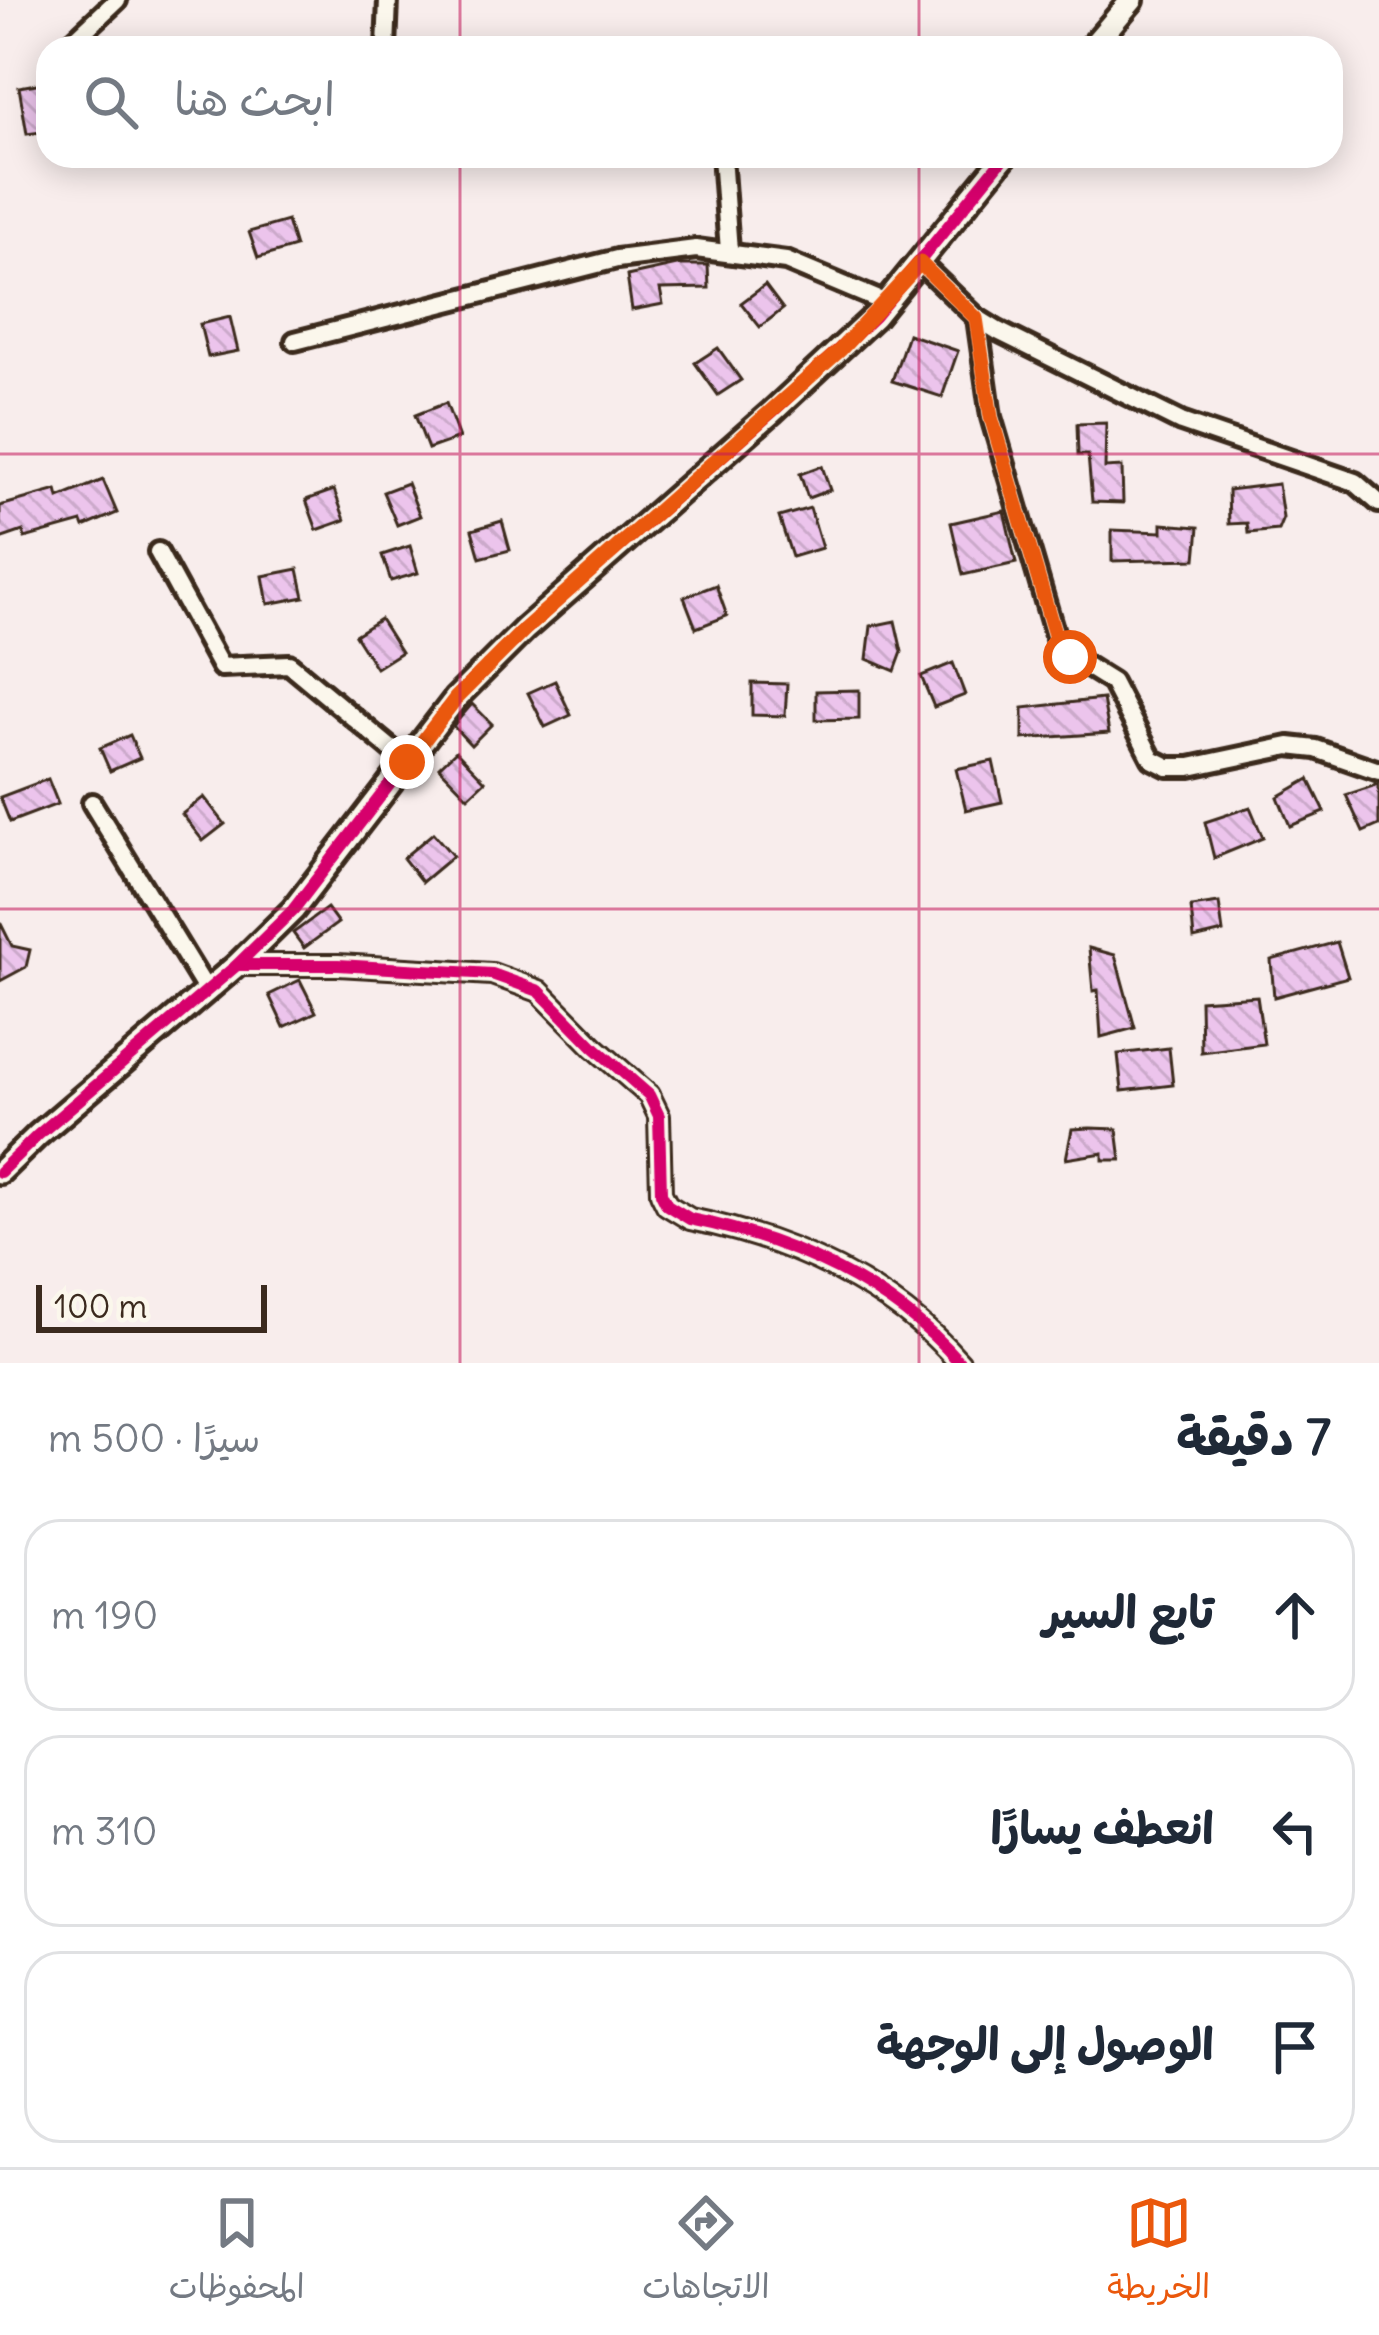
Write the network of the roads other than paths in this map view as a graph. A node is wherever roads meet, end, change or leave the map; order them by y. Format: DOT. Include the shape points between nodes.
graph roads {
  1 [pos="117,0"];
  2 [pos="388,0"];
  3 [pos="1132,0"];
  4 [pos="79,36"];
  5 [pos="386,36"];
  6 [pos="1101,36"];
  7 [pos="723,168"];
  8 [pos="995,168"];
  9 [pos="729,251"];
  10 [pos="920,263"];
  11 [pos="886,304"];
  12 [pos="976,318"];
  13 [pos="296,341"];
  14 [pos="1379,502"];
  15 [pos="158,551"];
  16 [pos="407,762"];
  17 [pos="1379,771"];
  18 [pos="92,803"];
  19 [pos="237,965"];
  20 [pos="207,991"];
  21 [pos="0,1172"];
  22 [pos="960,1363"];
  1 -- 4 [label="street"];
  2 -- 5 [label="street"];
  3 -- 6 [label="street"];
  7 -- 9 [label="street"];
  8 -- 10 [label="street"];
  9 -- 11 [label="street" via="786,261"];
  9 -- 13 [label="street" via="617,260"];
  10 -- 11 [label="street"];
  10 -- 12 [label="street"];
  11 -- 16 [label="street" via="525,629"];
  12 -- 14 [label="street" via="1181,422 1354,482"];
  12 -- 17 [label="street" via="991,417 1059,649 1112,682 1152,759 1190,767 1289,746"];
  15 -- 16 [label="street" via="220,667 289,664"];
  16 -- 19 [label="street" via="293,910"];
  18 -- 20 [label="street"];
  19 -- 20 [label="street"];
  19 -- 22 [label="street" via="492,974 539,991 649,1095 659,1115 667,1205 850,1273"];
  20 -- 21 [label="street"];
}
